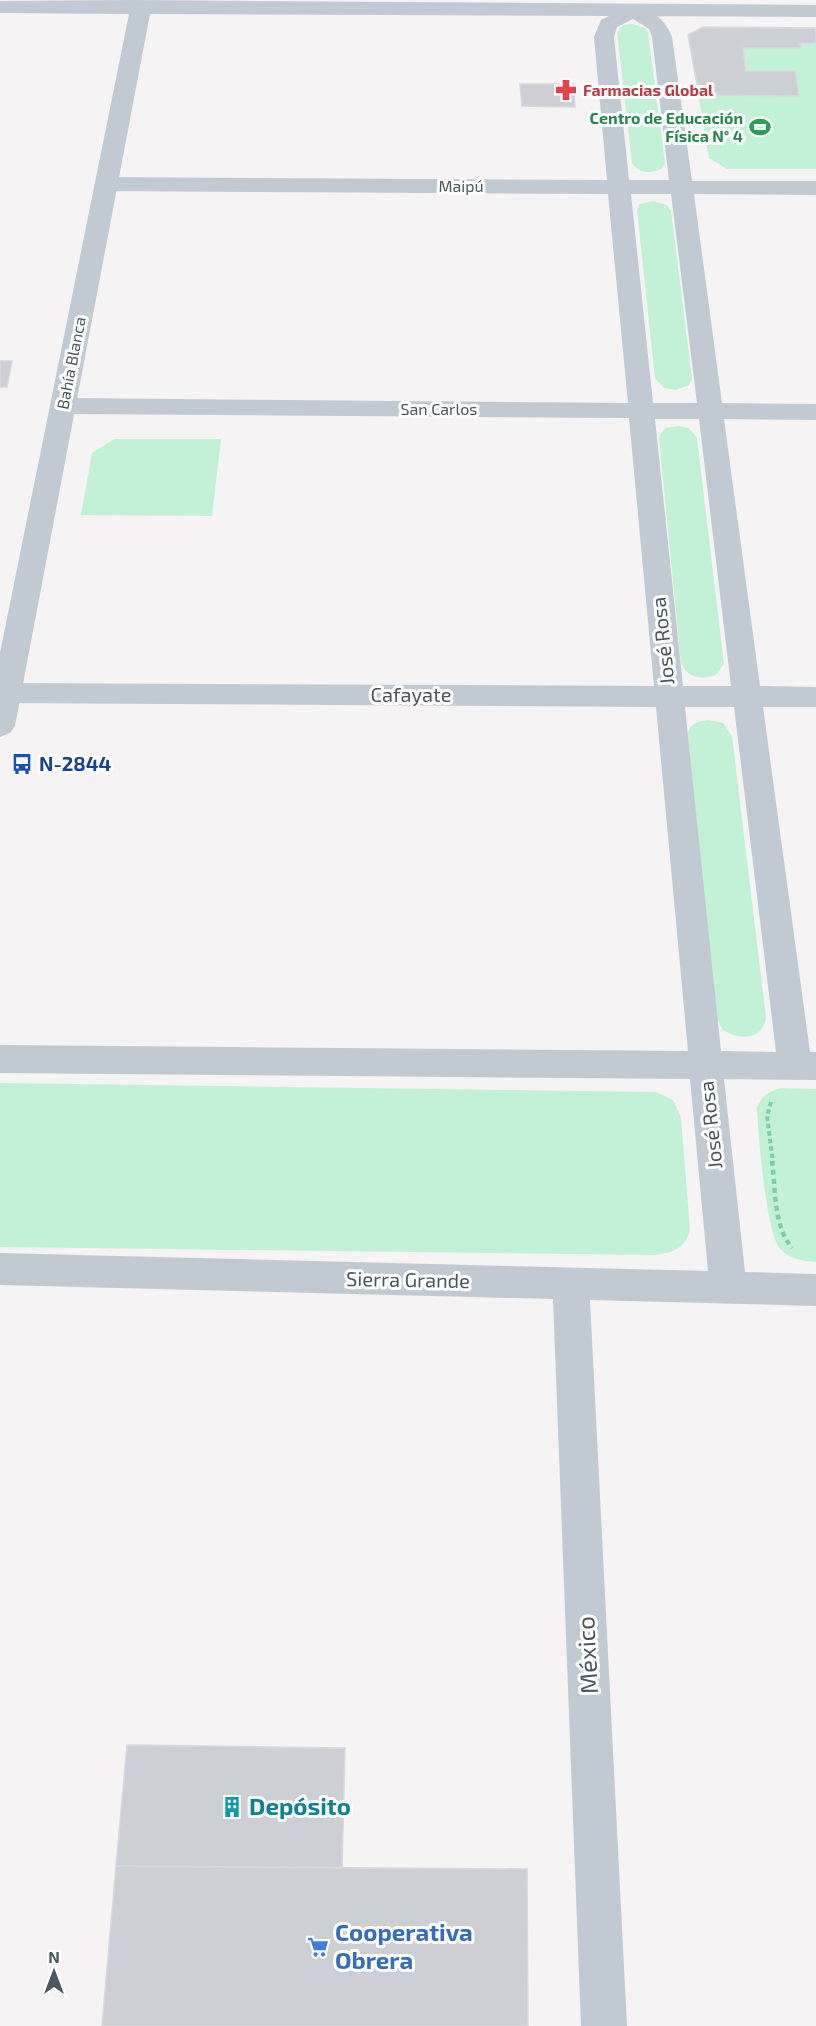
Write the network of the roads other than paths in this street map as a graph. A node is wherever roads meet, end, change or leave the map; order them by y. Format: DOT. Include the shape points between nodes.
graph roads {
  1 [pos="141,4"];
  2 [pos="633,5"];
  3 [pos="0,7"];
  4 [pos="816,11"];
  5 [pos="106,184"];
  6 [pos="619,187"];
  7 [pos="682,188"];
  8 [pos="816,188"];
  9 [pos="63,406"];
  10 [pos="640,411"];
  11 [pos="711,411"];
  12 [pos="816,412"];
  13 [pos="7,693"];
  14 [pos="668,696"];
  15 [pos="748,697"];
  16 [pos="816,697"];
  17 [pos="0,726"];
  18 [pos="0,1059"];
  19 [pos="704,1066"];
  20 [pos="806,1066"];
  21 [pos="0,1269"];
  22 [pos="571,1284"];
  23 [pos="728,1288"];
  24 [pos="816,1290"];
  25 [pos="604,2026"];
  1 -- 2 [label="street"];
  1 -- 3 [label="street"];
  1 -- 5 [label="street, Bahía Blanca"];
  2 -- 4 [label="street"];
  2 -- 6 [label="street, José Rosa" via="608,24 604,37"];
  2 -- 7 [label="street" via="658,26 662,37"];
  5 -- 6 [label="street, Maipú"];
  5 -- 9 [label="street, Bahía Blanca"];
  6 -- 7 [label="street, Maipú"];
  6 -- 10 [label="street, José Rosa"];
  7 -- 8 [label="street, Maipú"];
  7 -- 11 [label="street"];
  9 -- 10 [label="street, San Carlos"];
  9 -- 13 [label="street, Bahía Blanca"];
  10 -- 11 [label="street, San Carlos"];
  10 -- 14 [label="street, José Rosa"];
  11 -- 12 [label="street, San Carlos"];
  11 -- 15 [label="street"];
  13 -- 14 [label="street, Cafayate"];
  13 -- 17 [label="street, Bahía Blanca"];
  14 -- 15 [label="street, Cafayate"];
  14 -- 19 [label="street, José Rosa"];
  15 -- 16 [label="street, Cafayate"];
  15 -- 20 [label="street"];
  18 -- 19 [label="street"];
  19 -- 20 [label="street"];
  19 -- 23 [label="street, José Rosa"];
  21 -- 22 [label="street, Sierra Grande"];
  22 -- 23 [label="street, Sierra Grande"];
  22 -- 25 [label="street, México"];
  23 -- 24 [label="street, Sierra Grande"];
}
